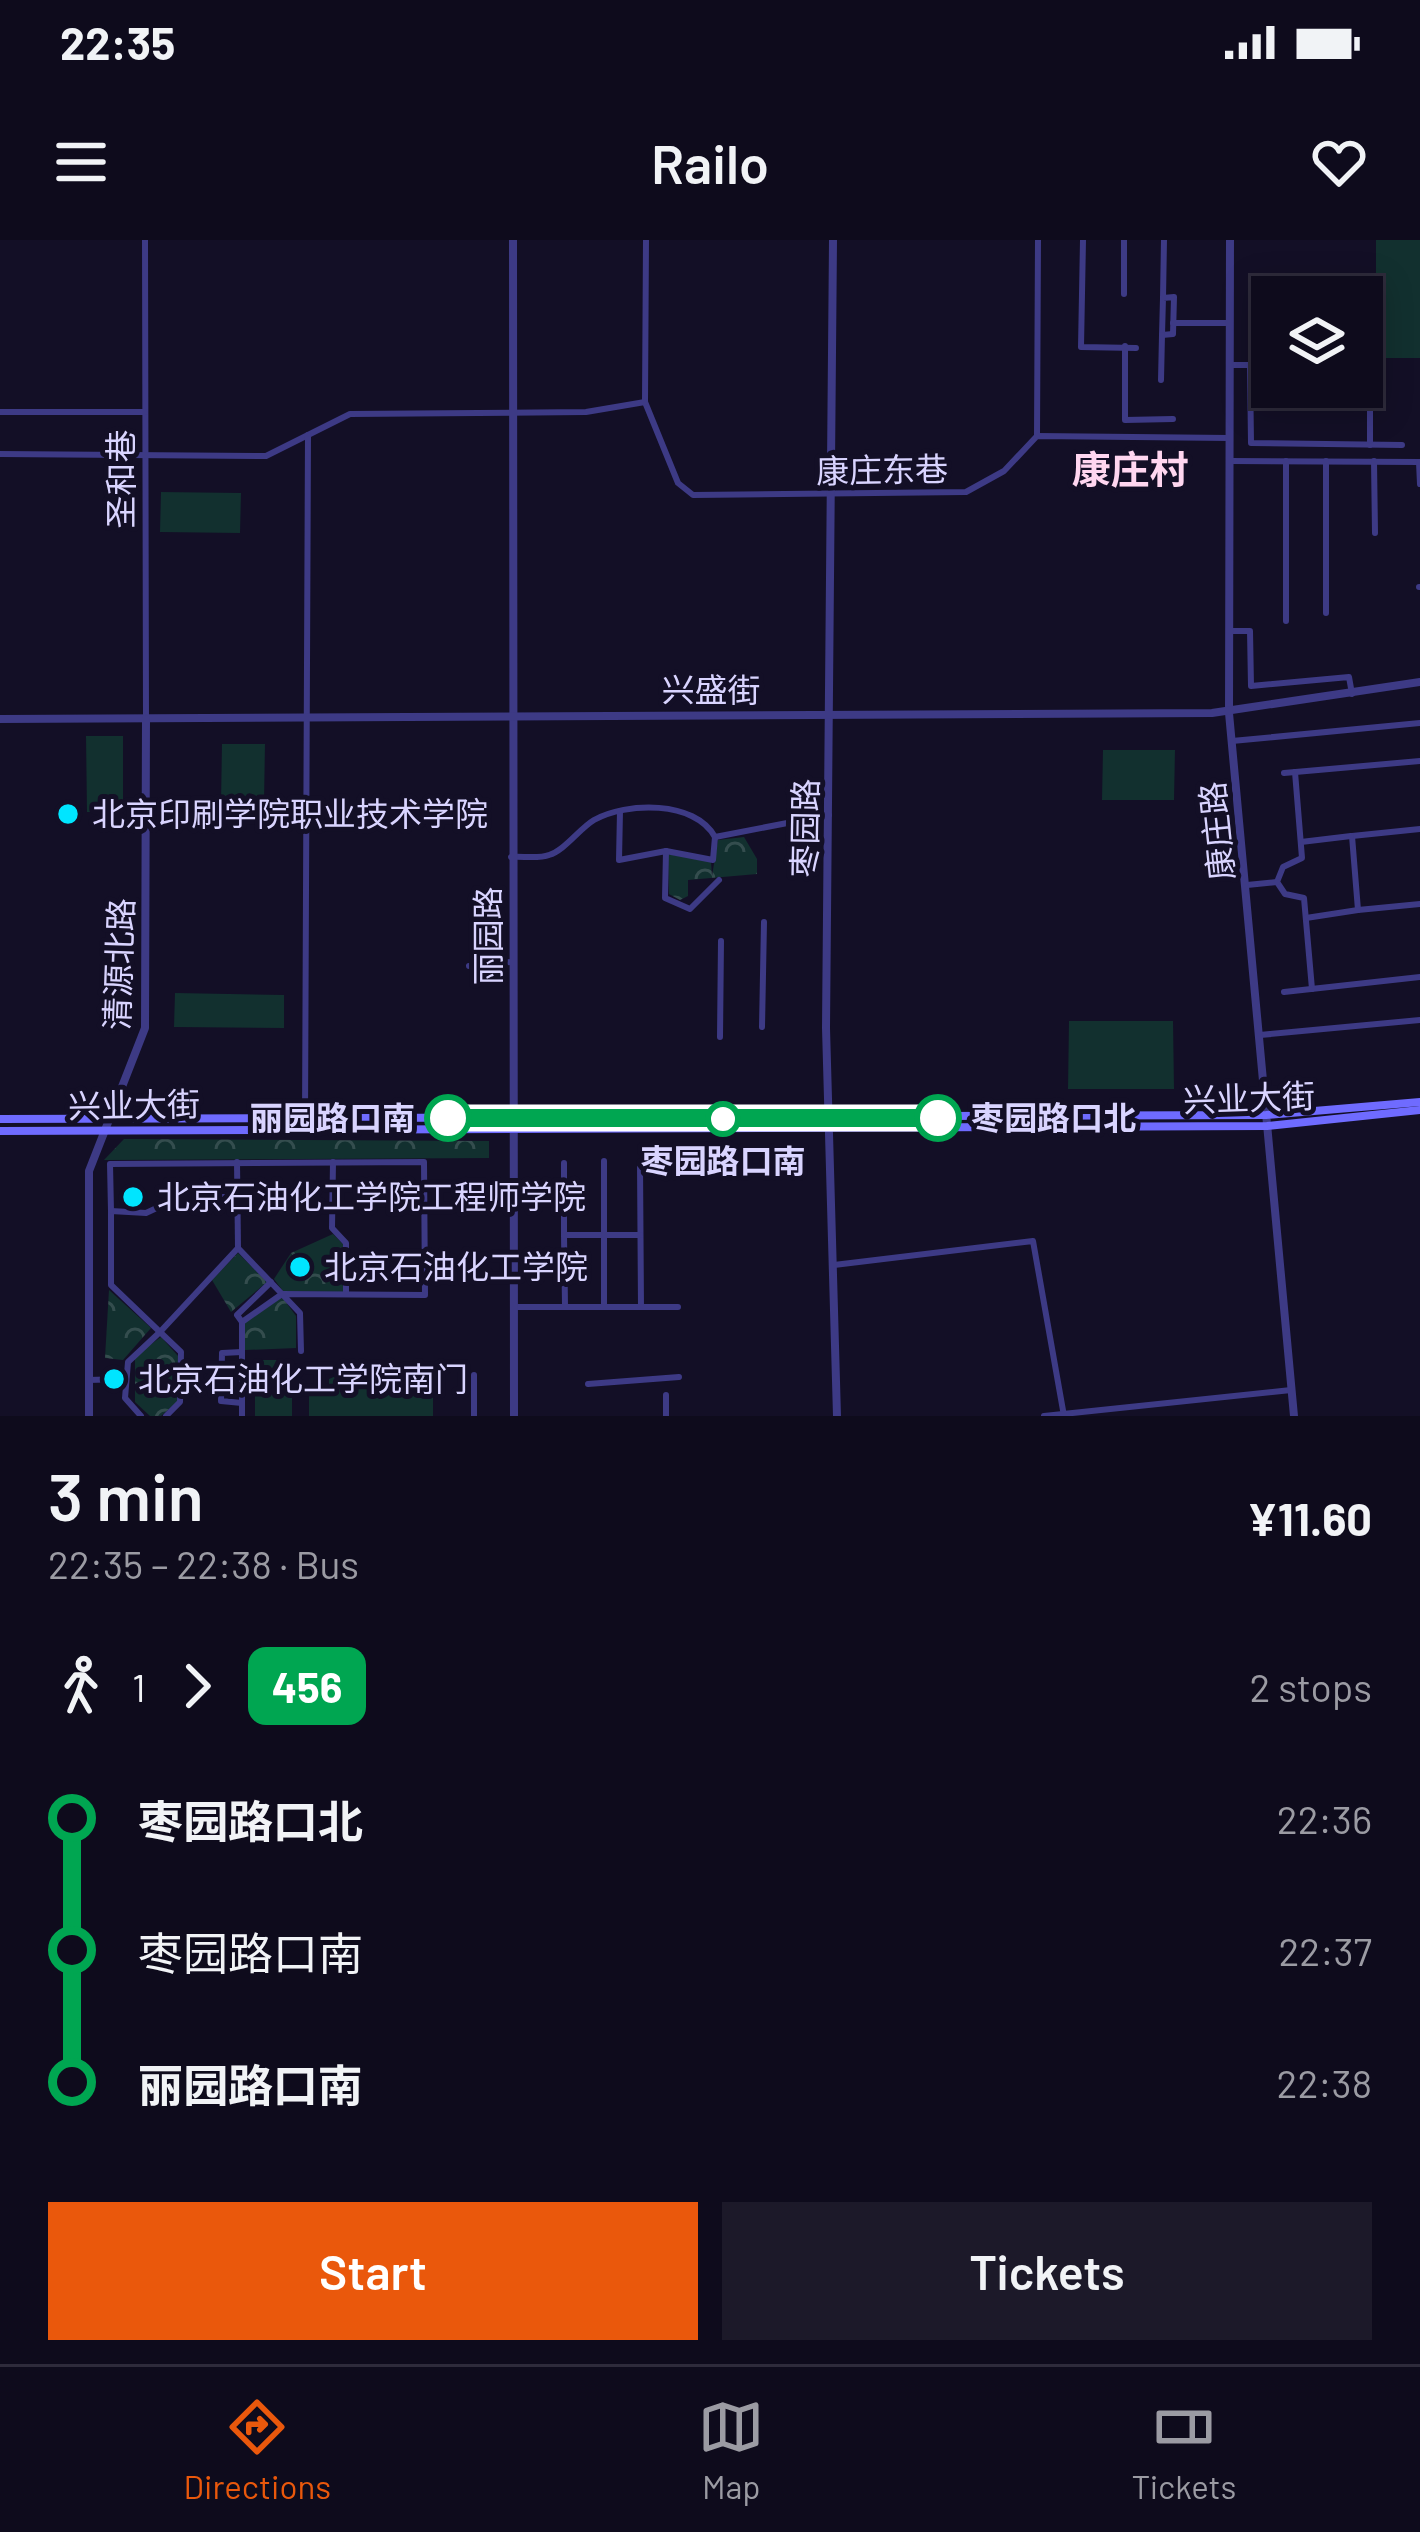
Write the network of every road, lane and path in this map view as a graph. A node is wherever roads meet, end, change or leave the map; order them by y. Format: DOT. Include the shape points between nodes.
graph roads {
  1 [pos="145,240"];
  2 [pos="513,240"];
  3 [pos="646,240"];
  4 [pos="833,240"];
  5 [pos="1038,240"];
  6 [pos="1083,240"];
  7 [pos="1124,240"];
  8 [pos="1164,240"];
  9 [pos="1229,240"];
  10 [pos="1124,294"];
  11 [pos="1163,298"];
  12 [pos="1230,322"];
  13 [pos="1173,323"];
  14 [pos="1162,335"];
  15 [pos="1125,346"];
  16 [pos="1136,348"];
  17 [pos="1230,365"];
  18 [pos="1250,365"];
  19 [pos="1161,380"];
  20 [pos="645,402"];
  21 [pos="1368,408"];
  22 [pos="0,412"];
  23 [pos="145,412"];
  24 [pos="513,413"];
  25 [pos="1173,419"];
  26 [pos="308,435"];
  27 [pos="1037,436"];
  28 [pos="1230,438"];
  29 [pos="1370,445"];
  30 [pos="1402,445"];
  31 [pos="0,454"];
  32 [pos="145,456"];
  33 [pos="1230,461"];
  34 [pos="1286,461"];
  35 [pos="1326,461"];
  36 [pos="1374,461"];
  37 [pos="1420,462"];
  38 [pos="1420,484"];
  39 [pos="832,496"];
  40 [pos="1375,533"];
  41 [pos="1326,613"];
  42 [pos="1286,621"];
  43 [pos="1230,631"];
  44 [pos="1420,682"];
  45 [pos="1352,694"];
  46 [pos="1229,713"];
  47 [pos="830,714"];
  48 [pos="512,717"];
  49 [pos="306,718"];
  50 [pos="0,719"];
  51 [pos="146,719"];
  52 [pos="1420,723"];
  53 [pos="1232,742"];
  54 [pos="1420,763"];
  55 [pos="1284,772"];
  56 [pos="1294,772"];
  57 [pos="620,811"];
  58 [pos="829,815"];
  59 [pos="1420,829"];
  60 [pos="1352,836"];
  61 [pos="715,837"];
  62 [pos="1301,842"];
  63 [pos="666,851"];
  64 [pos="512,857"];
  65 [pos="719,880"];
  66 [pos="1277,882"];
  67 [pos="1247,885"];
  68 [pos="1420,904"];
  69 [pos="1358,910"];
  70 [pos="1306,918"];
  71 [pos="764,922"];
  72 [pos="721,941"];
  73 [pos="512,962"];
  74 [pos="469,966"];
  75 [pos="1420,977"];
  76 [pos="1312,989"];
  77 [pos="1284,992"];
  78 [pos="1420,1020"];
  79 [pos="762,1027"];
  80 [pos="1260,1036"];
  81 [pos="720,1037"];
  82 [pos="1420,1106"];
  83 [pos="108,1118"];
  84 [pos="0,1119"];
  85 [pos="305,1119"];
  86 [pos="1267,1120"];
  87 [pos="514,1121"];
  88 [pos="827,1124"];
  89 [pos="102,1129"];
  90 [pos="0,1131"];
  91 [pos="604,1161"];
  92 [pos="237,1162"];
  93 [pos="333,1162"];
  94 [pos="564,1163"];
  95 [pos="640,1164"];
  96 [pos="217,1197"];
  97 [pos="237,1197"];
  98 [pos="161,1206"];
  99 [pos="111,1211"];
  100 [pos="564,1235"];
  101 [pos="603,1235"];
  102 [pos="640,1235"];
  103 [pos="238,1248"];
  104 [pos="830,1264"];
  105 [pos="271,1282"];
  106 [pos="282,1294"];
  107 [pos="346,1294"];
  108 [pos="514,1307"];
  109 [pos="565,1307"];
  110 [pos="604,1307"];
  111 [pos="641,1307"];
  112 [pos="678,1307"];
  113 [pos="242,1322"];
  114 [pos="160,1332"];
  115 [pos="301,1351"];
  116 [pos="242,1352"];
  117 [pos="474,1375"];
  118 [pos="679,1376"];
  119 [pos="125,1379"];
  120 [pos="88,1380"];
  121 [pos="589,1384"];
  122 [pos="1292,1390"];
  123 [pos="666,1395"];
  124 [pos="242,1403"];
  125 [pos="1146,1405"];
  126 [pos="1064,1415"];
  127 [pos="88,1416"];
  128 [pos="141,1416"];
  129 [pos="166,1416"];
  130 [pos="242,1416"];
  131 [pos="474,1416"];
  132 [pos="514,1416"];
  133 [pos="667,1416"];
  134 [pos="838,1416"];
  135 [pos="1044,1416"];
  136 [pos="1148,1416"];
  137 [pos="1294,1416"];
  1 -- 23 [label="street, 圣和巷"];
  2 -- 24 [label="street, 丽园路"];
  3 -- 20 [label="street"];
  4 -- 39 [label="street, 枣园路"];
  5 -- 27 [label="street"];
  6 -- 15 [label="street" via="1082,347"];
  7 -- 10 [label="street"];
  8 -- 11 [label="street"];
  9 -- 12 [label="street, 康庄路"];
  11 -- 13 [label="street" via="1174,297"];
  11 -- 14 [label="street"];
  12 -- 13 [label="street"];
  12 -- 17 [label="street, 康庄路"];
  13 -- 14 [label="street" via="1172,334"];
  14 -- 19 [label="street"];
  15 -- 16 [label="street"];
  15 -- 25 [label="street" via="1125,420"];
  17 -- 18 [label="street"];
  17 -- 28 [label="street, 康庄路"];
  18 -- 29 [label="street" via="1251,443"];
  20 -- 24 [label="street"];
  20 -- 39 [label="street, 康庄东巷" via="678,483 693,495"];
  21 -- 29 [label="street"];
  22 -- 23 [label="street"];
  23 -- 32 [label="street, 圣和巷"];
  24 -- 26 [label="street" via="350,414"];
  24 -- 48 [label="street, 丽园路"];
  26 -- 32 [label="street" via="266,456"];
  26 -- 49 [label="street"];
  27 -- 28 [label="street"];
  27 -- 39 [label="street, 康庄东巷" via="1004,471 966,492"];
  28 -- 33 [label="street, 康庄路"];
  29 -- 30 [label="street"];
  31 -- 32 [label="street"];
  32 -- 51 [label="street, 圣和巷"];
  33 -- 34 [label="street"];
  33 -- 43 [label="street, 康庄路"];
  34 -- 35 [label="street"];
  34 -- 42 [label="street"];
  35 -- 36 [label="street"];
  35 -- 41 [label="street"];
  36 -- 37 [label="street"];
  36 -- 40 [label="street"];
  37 -- 38 [label="street"];
  39 -- 47 [label="street, 枣园路"];
  43 -- 45 [label="street" via="1250,631 1251,686 1349,677"];
  43 -- 46 [label="street, 康庄路"];
  44 -- 45 [label="street, 兴盛街"];
  45 -- 46 [label="street, 兴盛街"];
  46 -- 47 [label="street, 兴盛街"];
  46 -- 53 [label="street, 康庄路"];
  47 -- 48 [label="street, 兴盛街"];
  47 -- 58 [label="street, 枣园路"];
  48 -- 49 [label="street, 兴盛街"];
  48 -- 64 [label="street, 丽园路"];
  49 -- 51 [label="street, 兴盛街"];
  49 -- 85 [label="street"];
  50 -- 51 [label="street, 兴盛街"];
  51 -- 83 [label="street, 清源北路" via="145,1028"];
  52 -- 53 [label="street"];
  53 -- 67 [label="street, 康庄路"];
  54 -- 56 [label="street"];
  55 -- 56 [label="street"];
  56 -- 62 [label="street"];
  57 -- 61 [label="street" via="673,811"];
  57 -- 63 [label="street" via="619,860"];
  57 -- 64 [label="street" via="549,855"];
  58 -- 61 [label="street"];
  58 -- 88 [label="street, 枣园路"];
  59 -- 60 [label="street"];
  60 -- 62 [label="street"];
  60 -- 69 [label="street"];
  61 -- 63 [label="street" via="712,860"];
  62 -- 66 [label="street" via="1303,858 1283,867"];
  63 -- 65 [label="street" via="665,898 690,909"];
  64 -- 73 [label="street, 丽园路"];
  66 -- 67 [label="street"];
  66 -- 70 [label="street" via="1304,898"];
  67 -- 80 [label="street, 康庄路"];
  68 -- 69 [label="street"];
  69 -- 70 [label="street"];
  70 -- 76 [label="street"];
  71 -- 79 [label="street"];
  72 -- 81 [label="street"];
  73 -- 74 [label="street"];
  73 -- 87 [label="street, 丽园路"];
  75 -- 76 [label="street"];
  76 -- 77 [label="street"];
  78 -- 80 [label="street"];
  80 -- 86 [label="street, 康庄路"];
  82 -- 86 [label="main road, 兴业大街"];
  83 -- 84 [label="main road, 兴业大街"];
  83 -- 85 [label="main road, 兴业大街"];
  83 -- 89 [label="street, 清源北路"];
  85 -- 87 [label="main road, 兴业大街"];
  86 -- 88 [label="main road, 兴业大街"];
  86 -- 122 [label="street, 康庄路"];
  87 -- 88 [label="main road, 兴业大街"];
  87 -- 89 [label="main road, 兴业大街"];
  87 -- 108 [label="street, 丽园路"];
  88 -- 104 [label="street, 枣园路"];
  89 -- 90 [label="main road, 兴业大街"];
  89 -- 120 [label="street, 清源北路" via="87,1185"];
  91 -- 101 [label="street"];
  92 -- 93 [label="street"];
  92 -- 97 [label="street"];
  92 -- 99 [label="street" via="110,1164"];
  93 -- 107 [label="street" via="332,1228 346,1243"];
  93 -- 107 [label="street" via="424,1162 425,1295"];
  94 -- 100 [label="street"];
  95 -- 102 [label="street"];
  96 -- 97 [label="street"];
  97 -- 103 [label="street"];
  98 -- 99 [label="street" via="146,1214"];
  99 -- 114 [label="street" via="111,1285"];
  100 -- 101 [label="street"];
  100 -- 109 [label="street"];
  101 -- 102 [label="street"];
  101 -- 110 [label="street"];
  102 -- 111 [label="street"];
  103 -- 105 [label="street"];
  103 -- 114 [label="street"];
  104 -- 126 [label="street" via="1033,1241"];
  104 -- 134 [label="street, 枣园路"];
  105 -- 106 [label="street"];
  105 -- 113 [label="street" via="237,1315"];
  106 -- 107 [label="street"];
  106 -- 113 [label="street"];
  106 -- 115 [label="street" via="300,1313"];
  108 -- 109 [label="street"];
  108 -- 132 [label="street, 丽园路"];
  109 -- 110 [label="street"];
  110 -- 111 [label="street"];
  111 -- 112 [label="street"];
  113 -- 116 [label="street"];
  114 -- 119 [label="street" via="128,1363"];
  114 -- 129 [label="street" via="181,1352 179,1402"];
  116 -- 124 [label="street"];
  116 -- 124 [label="street" via="222,1353 221,1385 221,1402"];
  117 -- 131 [label="street"];
  118 -- 121 [label="street"];
  119 -- 120 [label="street"];
  119 -- 128 [label="street" via="125,1399"];
  120 -- 127 [label="street, 清源北路"];
  122 -- 125 [label="street"];
  122 -- 137 [label="street, 康庄路"];
  123 -- 133 [label="street"];
  124 -- 130 [label="street"];
  125 -- 126 [label="street"];
  125 -- 136 [label="street"];
  126 -- 135 [label="street"];
}
